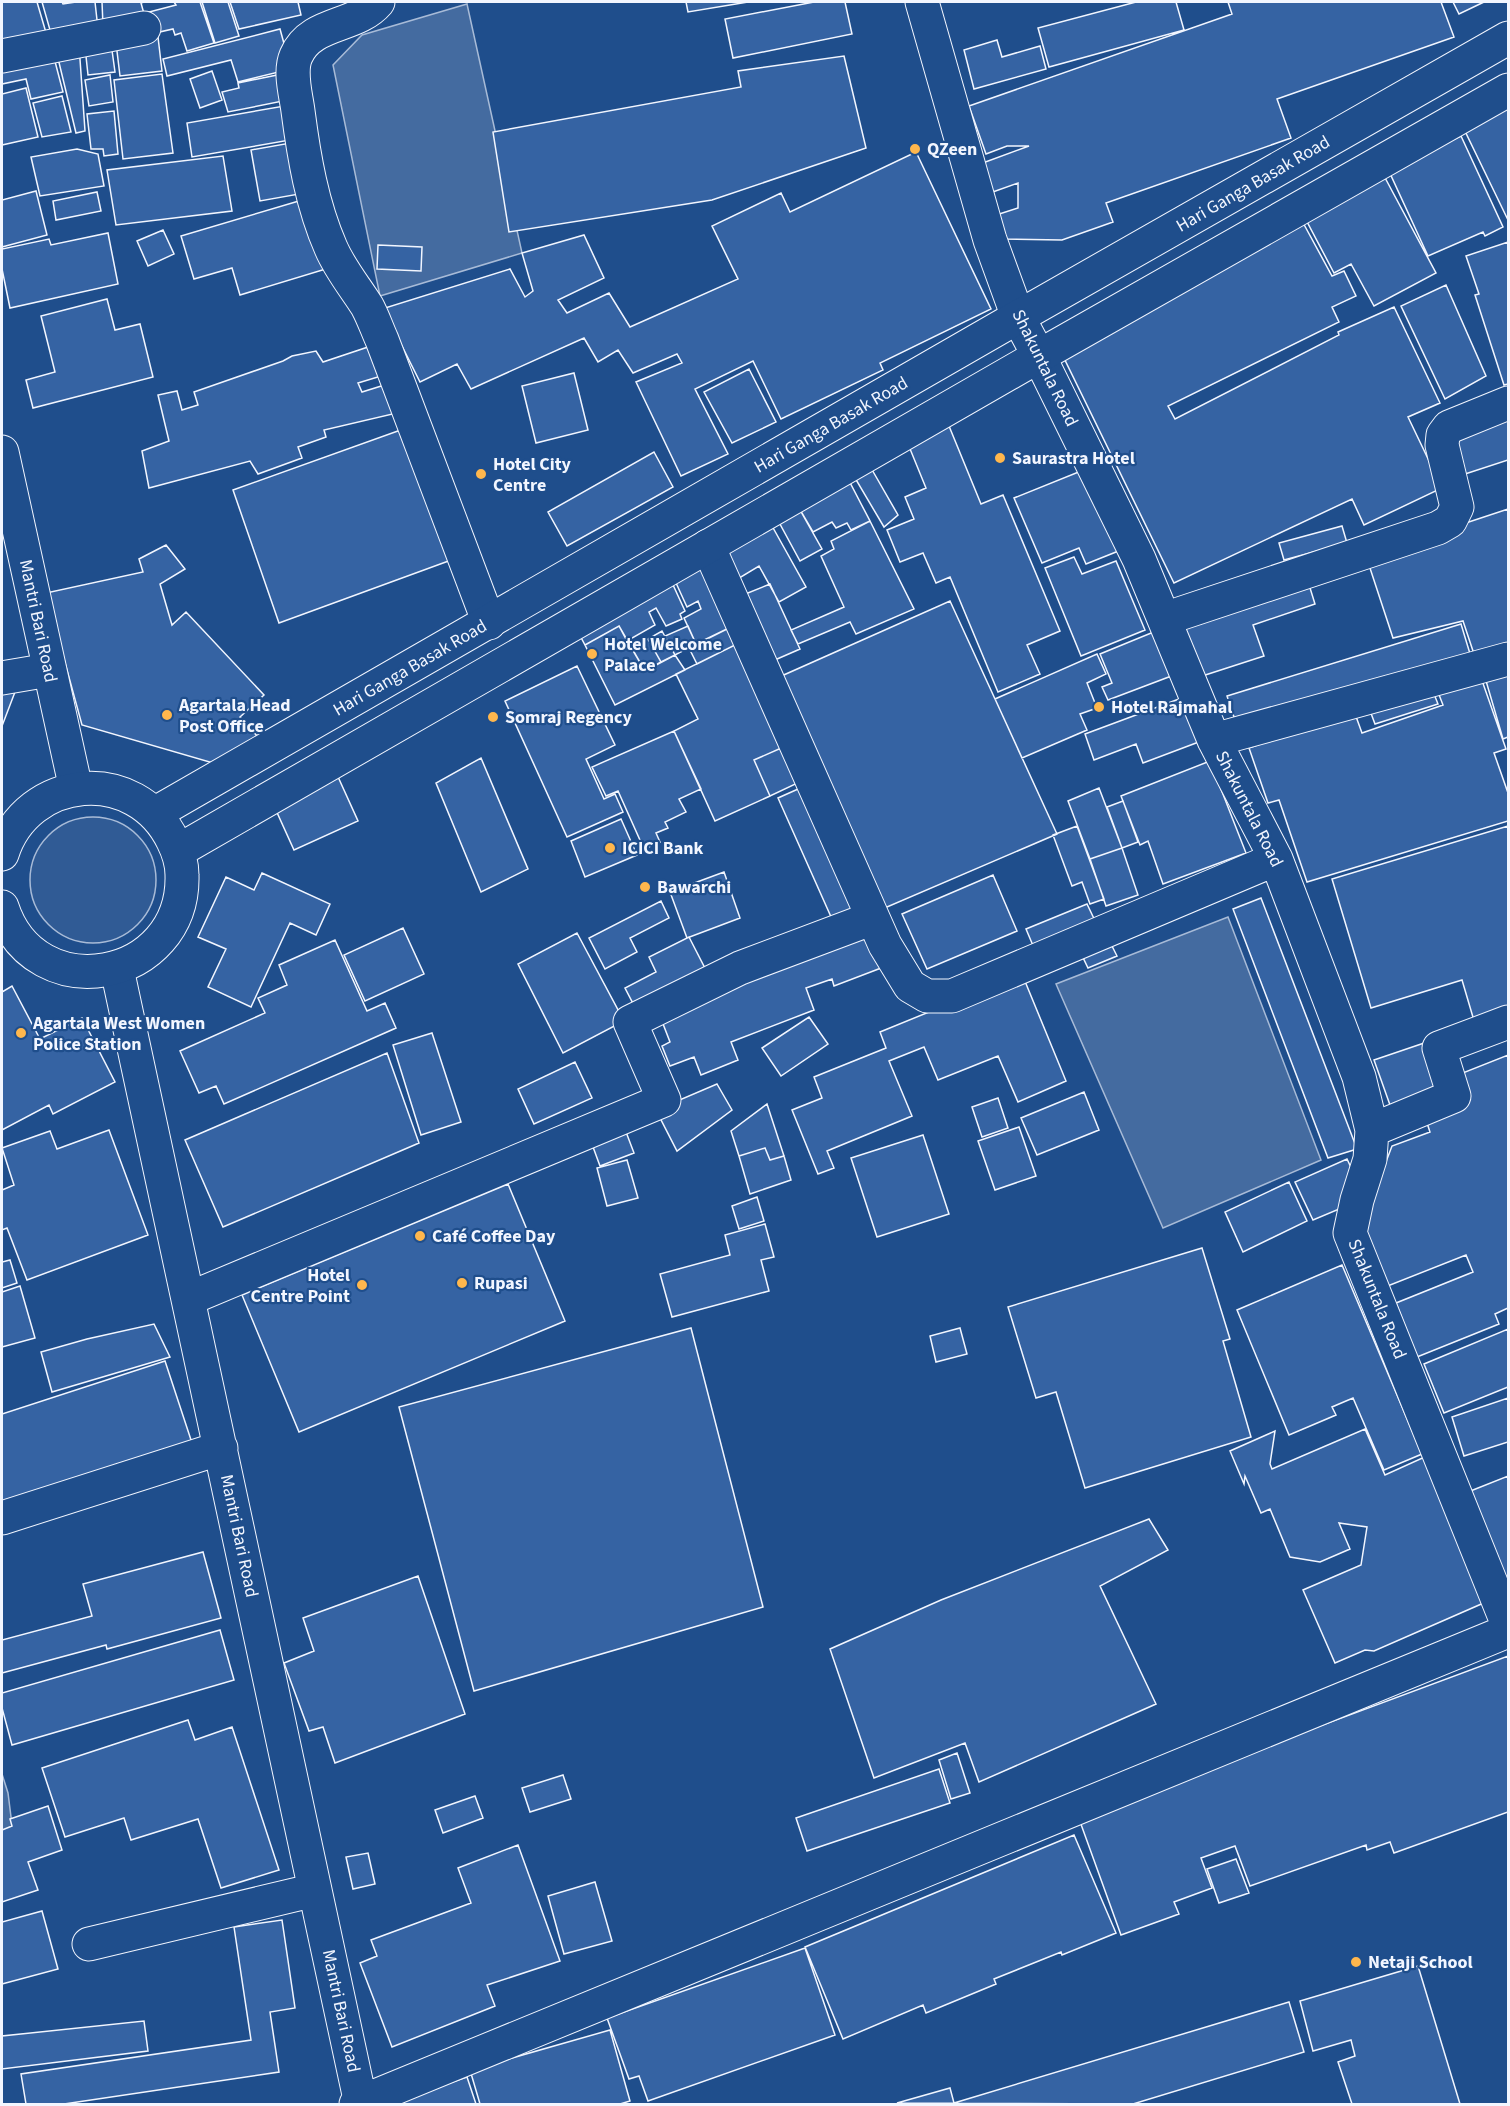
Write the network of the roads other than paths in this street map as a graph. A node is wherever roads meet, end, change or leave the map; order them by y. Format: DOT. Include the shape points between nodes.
graph roads {
  1 [pos="378,2"];
  2 [pos="922,2"];
  3 [pos="144,28"];
  4 [pos="1509,38"];
  5 [pos="2,56"];
  6 [pos="1509,90"];
  7 [pos="1018,317"];
  8 [pos="1040,356"];
  9 [pos="1509,403"];
  10 [pos="2,453"];
  11 [pos="708,546"];
  12 [pos="1164,619"];
  13 [pos="489,623"];
  14 [pos="1509,659"];
  15 [pos="49,670"];
  16 [pos="2,678"];
  17 [pos="1214,740"];
  18 [pos="76,789"];
  19 [pos="154,814"];
  20 [pos="178,850"];
  21 [pos="2,854"];
  22 [pos="1276,859"];
  23 [pos="873,918"];
  24 [pos="3,919"];
  25 [pos="117,969"];
  26 [pos="1509,1022"];
  27 [pos="1372,1130"];
  28 [pos="188,1299"];
  29 [pos="221,1448"];
  30 [pos="2,1518"];
  31 [pos="1509,1625"];
  32 [pos="1509,1631"];
  33 [pos="315,1890"];
  34 [pos="89,1944"];
  35 [pos="359,2104"];
  1 -- 13 [label="street" via="367,12 317,32 296,57 294,75 302,141 319,218 332,251 369,310 382,340"];
  2 -- 7 [label="street, Shakuntala Road" via="990,240"];
  3 -- 5 [label="street"];
  4 -- 7 [label="street, Hari Ganga Basak Road"];
  6 -- 8 [label="street"];
  7 -- 8 [label="street, Shakuntala Road"];
  7 -- 13 [label="street, Hari Ganga Basak Road"];
  8 -- 11 [label="street"];
  8 -- 12 [label="street, Shakuntala Road"];
  9 -- 12 [label="street" via="1449,427 1443,435 1457,507 1450,521"];
  10 -- 15 [label="street, Mantri Bari Road"];
  11 -- 20 [label="street"];
  11 -- 23 [label="street"];
  12 -- 17 [label="street, Shakuntala Road"];
  13 -- 19 [label="street, Hari Ganga Basak Road"];
  14 -- 17 [label="street"];
  15 -- 16 [label="street"];
  15 -- 18 [label="street, Mantri Bari Road"];
  17 -- 22 [label="street, Shakuntala Road"];
  18 -- 19 [label="street" via="104,789 131,798"];
  18 -- 21 [label="street" via="48,797 24,814 7,838"];
  19 -- 20 [label="street"];
  20 -- 25 [label="street" via="182,883 172,922 140,958"];
  22 -- 23 [label="street" via="952,996 927,996 910,986"];
  22 -- 27 [label="street, Shakuntala Road" via="1359,1077"];
  23 -- 28 [label="street" via="740,968 630,1022 664,1100"];
  24 -- 25 [label="street" via="21,944 42,960 66,970 92,973"];
  25 -- 28 [label="street, Mantri Bari Road"];
  26 -- 27 [label="street" via="1439,1048 1454,1096"];
  27 -- 31 [label="street, Shakuntala Road" via="1370,1159 1350,1233"];
  28 -- 29 [label="street, Mantri Bari Road"];
  29 -- 30 [label="street"];
  29 -- 33 [label="street, Mantri Bari Road"];
  32 -- 35 [label="street"];
  33 -- 34 [label="street"];
  33 -- 35 [label="street, Mantri Bari Road"];
}
